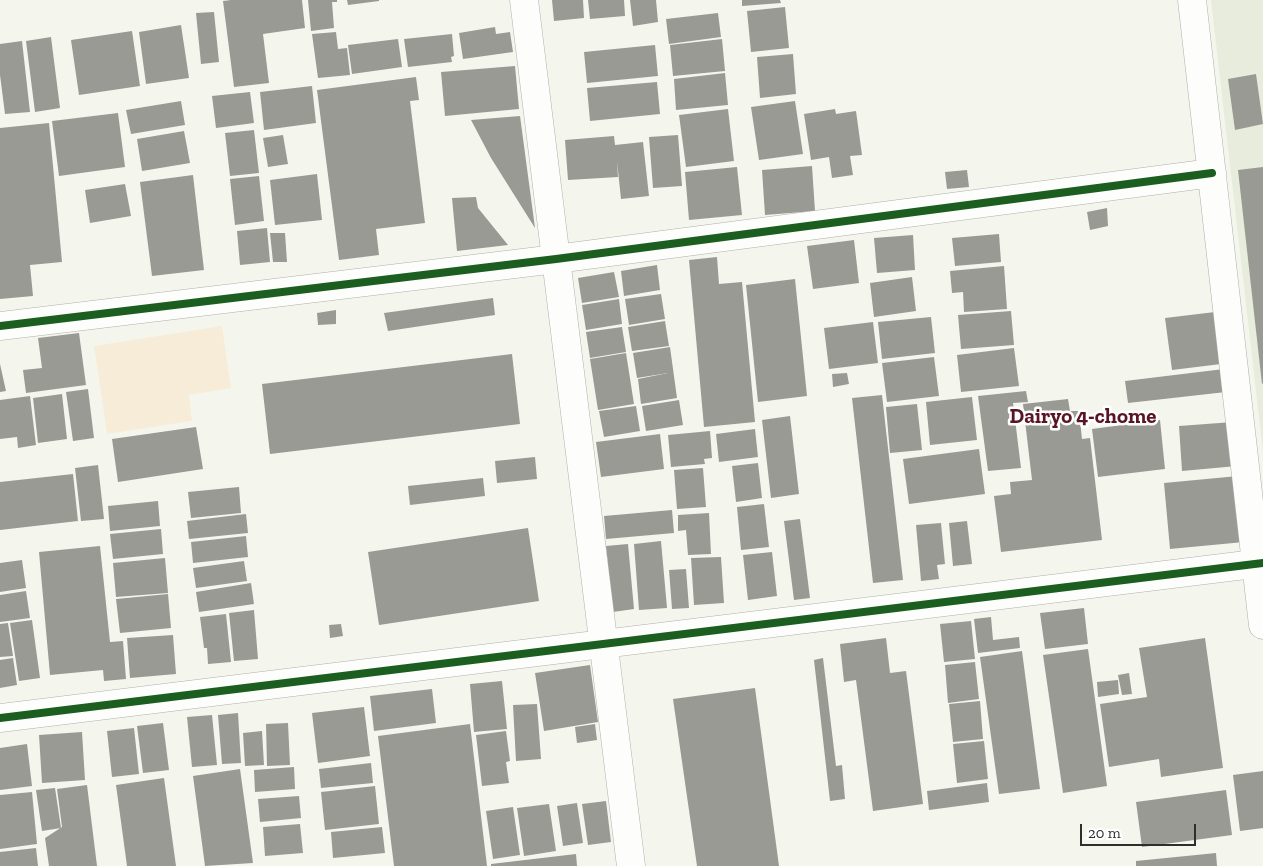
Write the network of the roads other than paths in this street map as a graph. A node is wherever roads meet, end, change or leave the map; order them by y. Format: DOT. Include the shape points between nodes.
graph roads {
  1 [pos="524,0"];
  2 [pos="1192,0"];
  3 [pos="1212,174"];
  4 [pos="556,258"];
  5 [pos="0,326"];
  6 [pos="1259,564"];
  7 [pos="1263,625"];
  8 [pos="604,644"];
  9 [pos="0,718"];
  10 [pos="631,866"];
  1 -- 4 [label="street"];
  2 -- 3 [label="street"];
  3 -- 4 [label="street"];
  3 -- 6 [label="street"];
  4 -- 5 [label="street"];
  4 -- 8 [label="street"];
  6 -- 7 [label="street"];
  6 -- 8 [label="street"];
  8 -- 9 [label="street"];
  8 -- 10 [label="street"];
}
